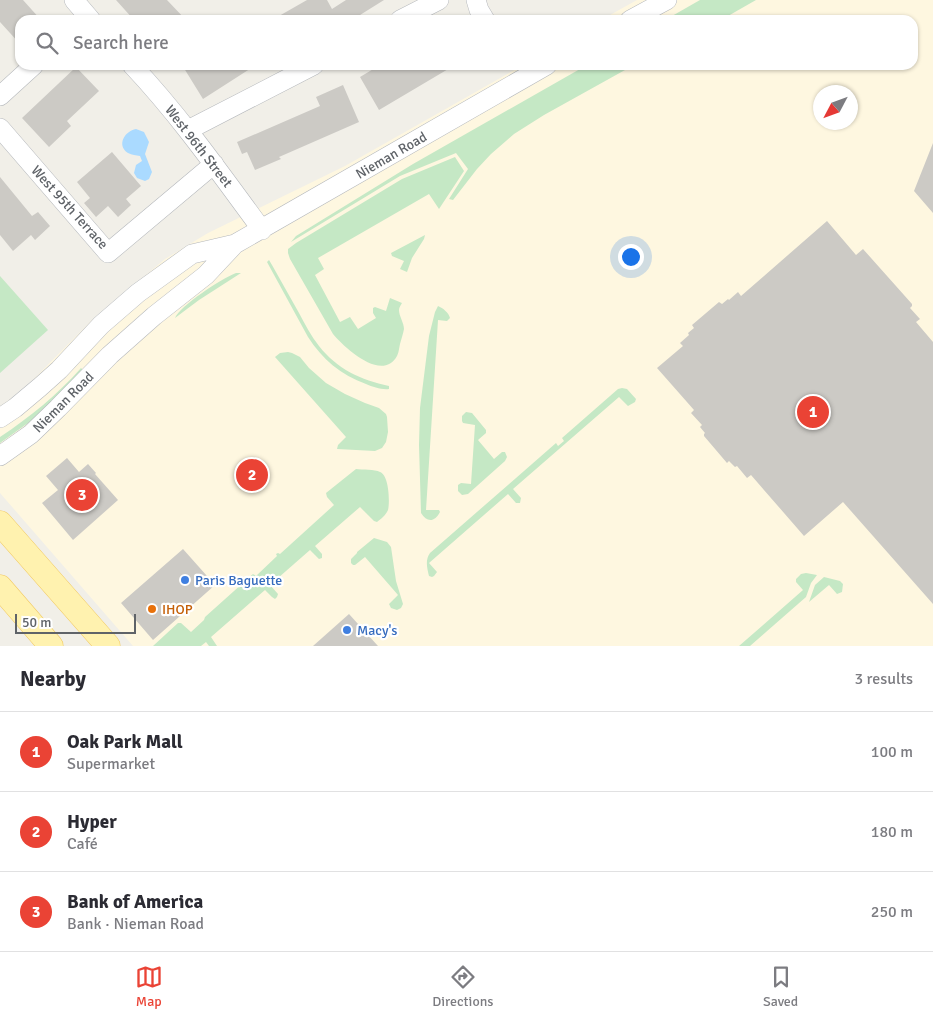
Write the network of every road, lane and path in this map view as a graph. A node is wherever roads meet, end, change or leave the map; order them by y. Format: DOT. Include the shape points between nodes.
graph roads {
  1 [pos="74,0"];
  2 [pos="439,0"];
  3 [pos="476,0"];
  4 [pos="667,0"];
  5 [pos="84,15"];
  6 [pos="410,15"];
  7 [pos="483,15"];
  8 [pos="639,15"];
  9 [pos="27,70"];
  10 [pos="137,70"];
  11 [pos="304,70"];
  12 [pos="518,72"];
  13 [pos="3,87"];
  14 [pos="0,128"];
  15 [pos="188,130"];
  16 [pos="214,164"];
  17 [pos="262,230"];
  18 [pos="235,244"];
  19 [pos="0,418"];
  20 [pos="0,456"];
  21 [pos="0,523"];
  22 [pos="0,587"];
  23 [pos="51,646"];
  24 [pos="108,646"];
  1 -- 5 [label="street"];
  2 -- 6 [label="street"];
  3 -- 7 [label="street"];
  4 -- 8 [label="street"];
  9 -- 13 [label="street"];
  10 -- 15 [label="street, West 96th Street"];
  11 -- 15 [label="street"];
  12 -- 17 [label="street, Nieman Road"];
  14 -- 16 [label="street, West 95th Terrace" via="108,253"];
  15 -- 16 [label="street, West 96th Street"];
  16 -- 17 [label="street, West 96th Street"];
  17 -- 18 [label="street, Nieman Road"];
  18 -- 19 [label="street, Nieman Road" via="192,254 138,293 101,325 59,370"];
  18 -- 20 [label="street, Nieman Road" via="206,274 110,355 31,434"];
  21 -- 24 [label="main road"];
  22 -- 23 [label="main road"];
}
